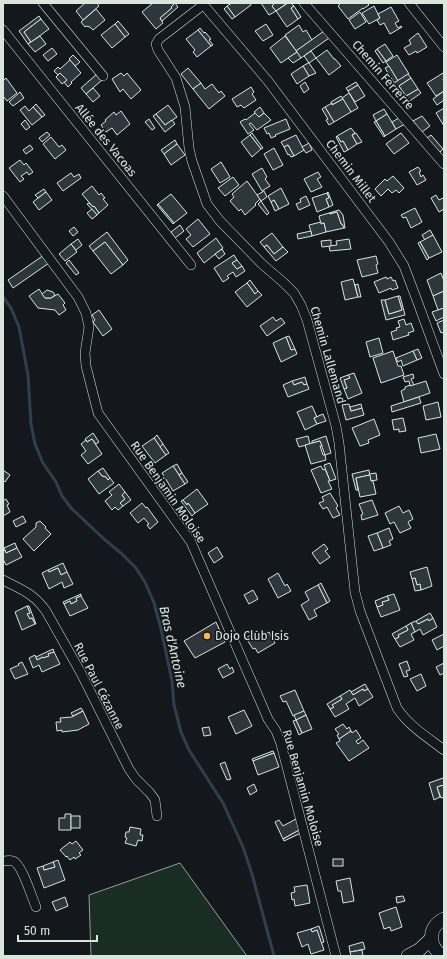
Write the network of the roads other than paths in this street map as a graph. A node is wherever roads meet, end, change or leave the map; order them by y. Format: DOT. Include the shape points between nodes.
graph roads {
  1 [pos="43,3"];
  2 [pos="304,3"];
  3 [pos="409,3"];
  4 [pos="203,4"];
  5 [pos="3,30"];
  6 [pos="444,47"];
  7 [pos="103,76"];
  8 [pos="444,164"];
  9 [pos="3,196"];
  10 [pos="191,265"];
  11 [pos="444,374"];
  12 [pos="3,580"];
  13 [pos="444,750"];
  14 [pos="157,816"];
  15 [pos="3,861"];
  16 [pos="36,907"];
  17 [pos="444,919"];
  18 [pos="436,947"];
  19 [pos="414,953"];
  20 [pos="336,956"];
  1 -- 7 [label="street"];
  2 -- 8 [label="street, Chemin Ferrerre"];
  3 -- 6 [label="street"];
  4 -- 11 [label="street, Chemin Millet" via="268,81 389,242 404,266"];
  4 -- 13 [label="street, Chemin Lallemand" via="156,44 176,78 185,107 194,169 213,213 294,293 308,320 336,426 355,592 360,610 397,708 414,727"];
  5 -- 10 [label="street, Allée des Vacoas"];
  9 -- 20 [label="street, Rue Benjamin Moloise" via="78,297 86,313 89,327 86,366 98,413 191,542 268,719 276,731"];
  12 -- 14 [label="street, Rue Paul Cézanne" via="29,593 46,611 81,673 129,769 155,800"];
  15 -- 16 [label="street" via="13,861 17,864"];
  17 -- 18 [label="main road" via="433,931"];
  18 -- 19 [label="main road"];
}
